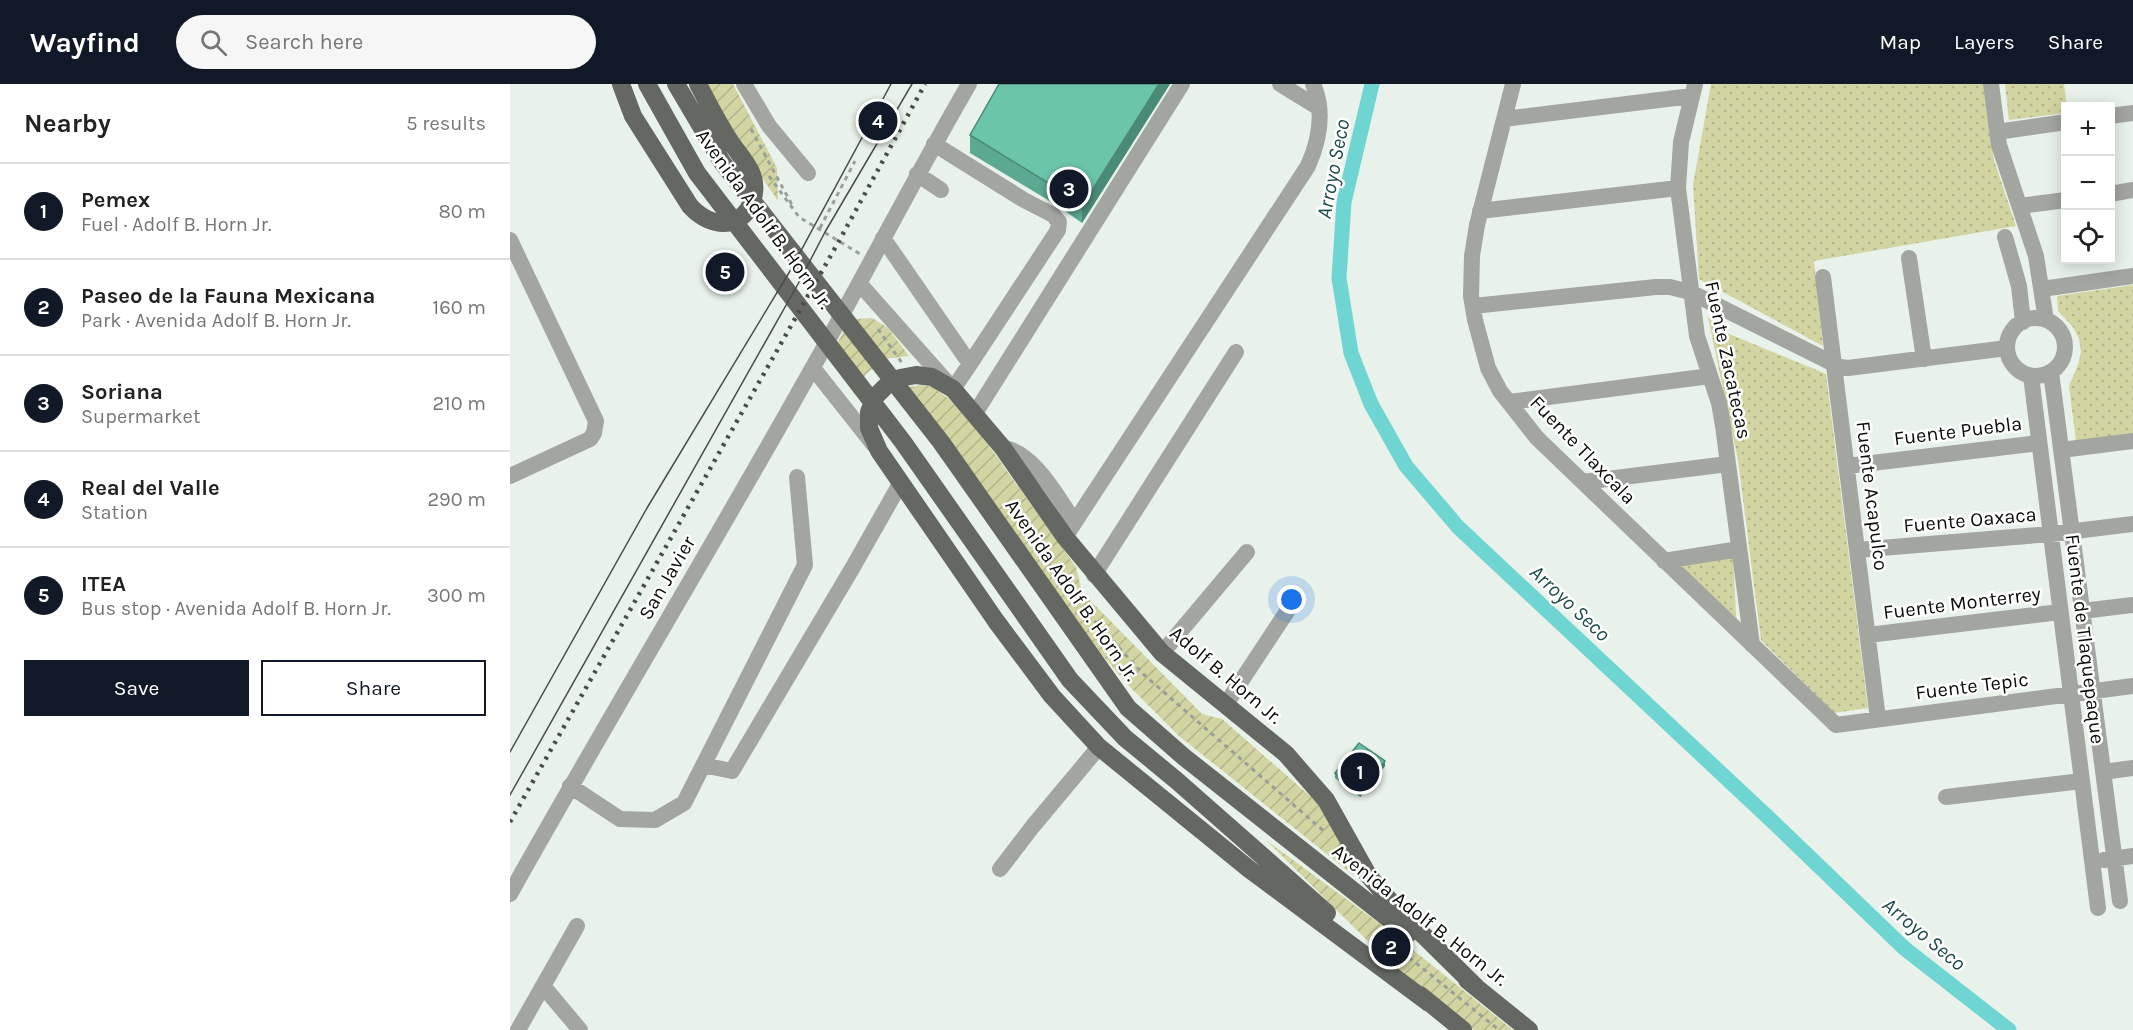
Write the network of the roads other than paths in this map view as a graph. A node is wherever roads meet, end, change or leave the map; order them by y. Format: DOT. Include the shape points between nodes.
graph roads {
  1 [pos="621,84"];
  2 [pos="647,84"];
  3 [pos="676,84"];
  4 [pos="698,84"];
  5 [pos="744,84"];
  6 [pos="969,84"];
  7 [pos="1182,84"];
  8 [pos="1280,84"];
  9 [pos="1313,84"];
  10 [pos="1513,84"];
  11 [pos="1991,84"];
  12 [pos="1693,90"];
  13 [pos="1319,108"];
  14 [pos="2133,113"];
  15 [pos="2115,115"];
  16 [pos="1504,119"];
  17 [pos="2061,123"];
  18 [pos="1997,132"];
  19 [pos="934,144"];
  20 [pos="808,173"];
  21 [pos="917,174"];
  22 [pos="1678,188"];
  23 [pos="941,190"];
  24 [pos="2133,190"];
  25 [pos="2115,193"];
  26 [pos="2061,201"];
  27 [pos="2020,207"];
  28 [pos="1480,211"];
  29 [pos="2005,237"];
  30 [pos="883,238"];
  31 [pos="510,240"];
  32 [pos="1910,258"];
  33 [pos="2133,276"];
  34 [pos="1823,277"];
  35 [pos="859,283"];
  36 [pos="2042,289"];
  37 [pos="1690,292"];
  38 [pos="1473,306"];
  39 [pos="2046,320"];
  40 [pos="2023,322"];
  41 [pos="2007,348"];
  42 [pos="1236,352"];
  43 [pos="1924,359"];
  44 [pos="970,364"];
  45 [pos="1834,364"];
  46 [pos="813,368"];
  47 [pos="2051,372"];
  48 [pos="1710,376"];
  49 [pos="2031,376"];
  50 [pos="953,389"];
  51 [pos="1509,402"];
  52 [pos="974,415"];
  53 [pos="2133,441"];
  54 [pos="2039,443"];
  55 [pos="1003,448"];
  56 [pos="2061,450"];
  57 [pos="879,451"];
  58 [pos="1728,464"];
  59 [pos="1847,466"];
  60 [pos="510,476"];
  61 [pos="797,477"];
  62 [pos="1583,482"];
  63 [pos="900,484"];
  64 [pos="1074,521"];
  65 [pos="2133,524"];
  66 [pos="2072,531"];
  67 [pos="2051,534"];
  68 [pos="1065,537"];
  69 [pos="1739,549"];
  70 [pos="1857,550"];
  71 [pos="1247,552"];
  72 [pos="1664,561"];
  73 [pos="1094,574"];
  74 [pos="2133,605"];
  75 [pos="1288,610"];
  76 [pos="2082,611"];
  77 [pos="2061,612"];
  78 [pos="1868,635"];
  79 [pos="1752,645"];
  80 [pos="1162,653"];
  81 [pos="2133,686"];
  82 [pos="2092,692"];
  83 [pos="2071,694"];
  84 [pos="1226,704"];
  85 [pos="1878,719"];
  86 [pos="1099,747"];
  87 [pos="703,765"];
  88 [pos="2133,768"];
  89 [pos="2103,772"];
  90 [pos="2082,781"];
  91 [pos="570,786"];
  92 [pos="1946,797"];
  93 [pos="2133,856"];
  94 [pos="2115,859"];
  95 [pos="2092,862"];
  96 [pos="1000,869"];
  97 [pos="510,894"];
  98 [pos="2120,900"];
  99 [pos="2098,908"];
  100 [pos="577,926"];
  101 [pos="543,986"];
  102 [pos="1476,987"];
  103 [pos="1429,1003"];
  104 [pos="1456,1028"];
  105 [pos="518,1030"];
  106 [pos="580,1030"];
  107 [pos="1529,1030"];
  1 -- 4 [label="main road" via="633,116 690,206 708,220 732,222 750,208 754,198 752,174"];
  2 -- 103 [label="main road, Avenida Adolf B. Horn Jr." via="697,173 903,442 1078,688 1125,738"];
  3 -- 102 [label="main road, Avenida Adolf B. Horn Jr." via="722,162 941,442 1128,708 1184,757"];
  5 -- 20 [label="street" via="769,126"];
  6 -- 19 [label="street, San Javier"];
  7 -- 52 [label="street"];
  8 -- 13 [label="street"];
  9 -- 13 [label="street"];
  10 -- 16 [label="street, Fuente Tlaxcala"];
  11 -- 18 [label="street"];
  12 -- 16 [label="street"];
  12 -- 22 [label="street, Fuente Zacatecas" via="1681,142"];
  13 -- 64 [label="street" via="1316,141 1308,166"];
  14 -- 15 [label="street"];
  16 -- 28 [label="street, Fuente Tlaxcala"];
  17 -- 18 [label="street"];
  18 -- 27 [label="street"];
  19 -- 21 [label="street, San Javier"];
  19 -- 44 [label="street" via="1059,222 1058,230"];
  21 -- 23 [label="street"];
  21 -- 30 [label="street, San Javier"];
  22 -- 28 [label="street"];
  22 -- 37 [label="street, Fuente Zacatecas"];
  24 -- 25 [label="street"];
  26 -- 27 [label="street"];
  27 -- 36 [label="street"];
  28 -- 38 [label="street, Fuente Tlaxcala" via="1473,256"];
  29 -- 40 [label="street" via="2019,286"];
  30 -- 35 [label="street, San Javier"];
  30 -- 44 [label="street"];
  31 -- 60 [label="street" via="596,420 590,439"];
  32 -- 43 [label="street"];
  33 -- 36 [label="street"];
  34 -- 45 [label="street, Fuente Acapulco"];
  35 -- 46 [label="street, San Javier"];
  35 -- 50 [label="street, Adolf B. Horn Jr."];
  36 -- 39 [label="street"];
  37 -- 38 [label="street" via="1656,287"];
  37 -- 45 [label="street"];
  37 -- 48 [label="street, Fuente Zacatecas" via="1697,336"];
  38 -- 51 [label="street, Fuente Tlaxcala" via="1488,368"];
  39 -- 40 [label="street"];
  39 -- 47 [label="street" via="2061,331 2066,349 2059,366"];
  40 -- 41 [label="street" via="2012,333"];
  41 -- 43 [label="street"];
  41 -- 49 [label="street" via="2014,366"];
  42 -- 73 [label="street"];
  43 -- 45 [label="street" via="1848,368"];
  44 -- 50 [label="street"];
  45 -- 59 [label="street, Fuente Acapulco"];
  46 -- 57 [label="street, Adolf B. Horn Jr."];
  46 -- 91 [label="street, San Javier"];
  47 -- 49 [label="street"];
  47 -- 56 [label="street, Fuente de Tlaquepaque"];
  48 -- 51 [label="street"];
  48 -- 58 [label="street, Fuente Zacatecas" via="1719,404"];
  49 -- 54 [label="street, Fuente de Tlaquepaque"];
  50 -- 52 [label="main road, Adolf B. Horn Jr."];
  50 -- 57 [label="main road, Adolf B. Horn Jr." via="932,377 916,375 886,386 869,412 869,428"];
  51 -- 62 [label="street, Fuente Tlaxcala" via="1537,438"];
  52 -- 55 [label="main road, Adolf B. Horn Jr."];
  53 -- 56 [label="street"];
  54 -- 59 [label="street, Fuente Puebla"];
  54 -- 67 [label="street, Fuente de Tlaquepaque"];
  55 -- 64 [label="street" via="1014,450 1029,461"];
  55 -- 68 [label="main road, Adolf B. Horn Jr."];
  56 -- 66 [label="street, Fuente de Tlaquepaque"];
  57 -- 63 [label="main road, Adolf B. Horn Jr."];
  58 -- 62 [label="street"];
  58 -- 69 [label="street, Fuente Zacatecas"];
  59 -- 70 [label="street, Fuente Acapulco"];
  61 -- 87 [label="street" via="805,565"];
  62 -- 72 [label="street, Fuente Tlaxcala"];
  63 -- 86 [label="main road, Adolf B. Horn Jr." via="1045,687"];
  63 -- 87 [label="street" via="732,771"];
  64 -- 68 [label="street"];
  65 -- 66 [label="street, Fuente Oaxaca"];
  66 -- 67 [label="street, Fuente Oaxaca"];
  66 -- 76 [label="street, Fuente de Tlaquepaque"];
  67 -- 70 [label="street, Fuente Oaxaca"];
  67 -- 77 [label="street, Fuente de Tlaquepaque"];
  68 -- 73 [label="main road, Adolf B. Horn Jr."];
  69 -- 72 [label="street"];
  69 -- 79 [label="street, Fuente Zacatecas"];
  70 -- 78 [label="street, Fuente Acapulco"];
  71 -- 80 [label="street"];
  72 -- 79 [label="street, Fuente Tlaxcala"];
  73 -- 80 [label="main road, Adolf B. Horn Jr."];
  74 -- 76 [label="street"];
  75 -- 84 [label="street"];
  76 -- 82 [label="street, Fuente de Tlaquepaque"];
  77 -- 78 [label="street, Fuente Monterrey"];
  77 -- 83 [label="street, Fuente de Tlaquepaque"];
  78 -- 85 [label="street, Fuente Acapulco"];
  79 -- 85 [label="street, Fuente Tlaxcala" via="1836,725"];
  80 -- 84 [label="main road, Adolf B. Horn Jr."];
  81 -- 82 [label="street, Fuente Tepic"];
  82 -- 83 [label="street, Fuente Tepic"];
  82 -- 89 [label="street, Fuente de Tlaquepaque"];
  83 -- 85 [label="street, Fuente Tepic"];
  83 -- 90 [label="street, Fuente de Tlaquepaque"];
  84 -- 102 [label="main road, Adolf B. Horn Jr." via="1286,754 1326,800 1368,875"];
  86 -- 96 [label="street"];
  86 -- 103 [label="main road, Adolf B. Horn Jr." via="1249,869"];
  87 -- 91 [label="street" via="684,803 655,820 620,819"];
  88 -- 89 [label="street"];
  89 -- 94 [label="street, Fuente de Tlaquepaque"];
  90 -- 92 [label="street"];
  90 -- 95 [label="street, Fuente de Tlaquepaque"];
  91 -- 97 [label="street, San Javier"];
  93 -- 94 [label="street"];
  94 -- 95 [label="street"];
  94 -- 98 [label="street, Fuente de Tlaquepaque"];
  95 -- 99 [label="street, Fuente de Tlaquepaque"];
  100 -- 101 [label="street"];
  101 -- 105 [label="street"];
  101 -- 106 [label="street"];
  102 -- 107 [label="main road, Avenida Adolf B. Horn Jr."];
  103 -- 104 [label="main road, Avenida Adolf B. Horn Jr."];
}
